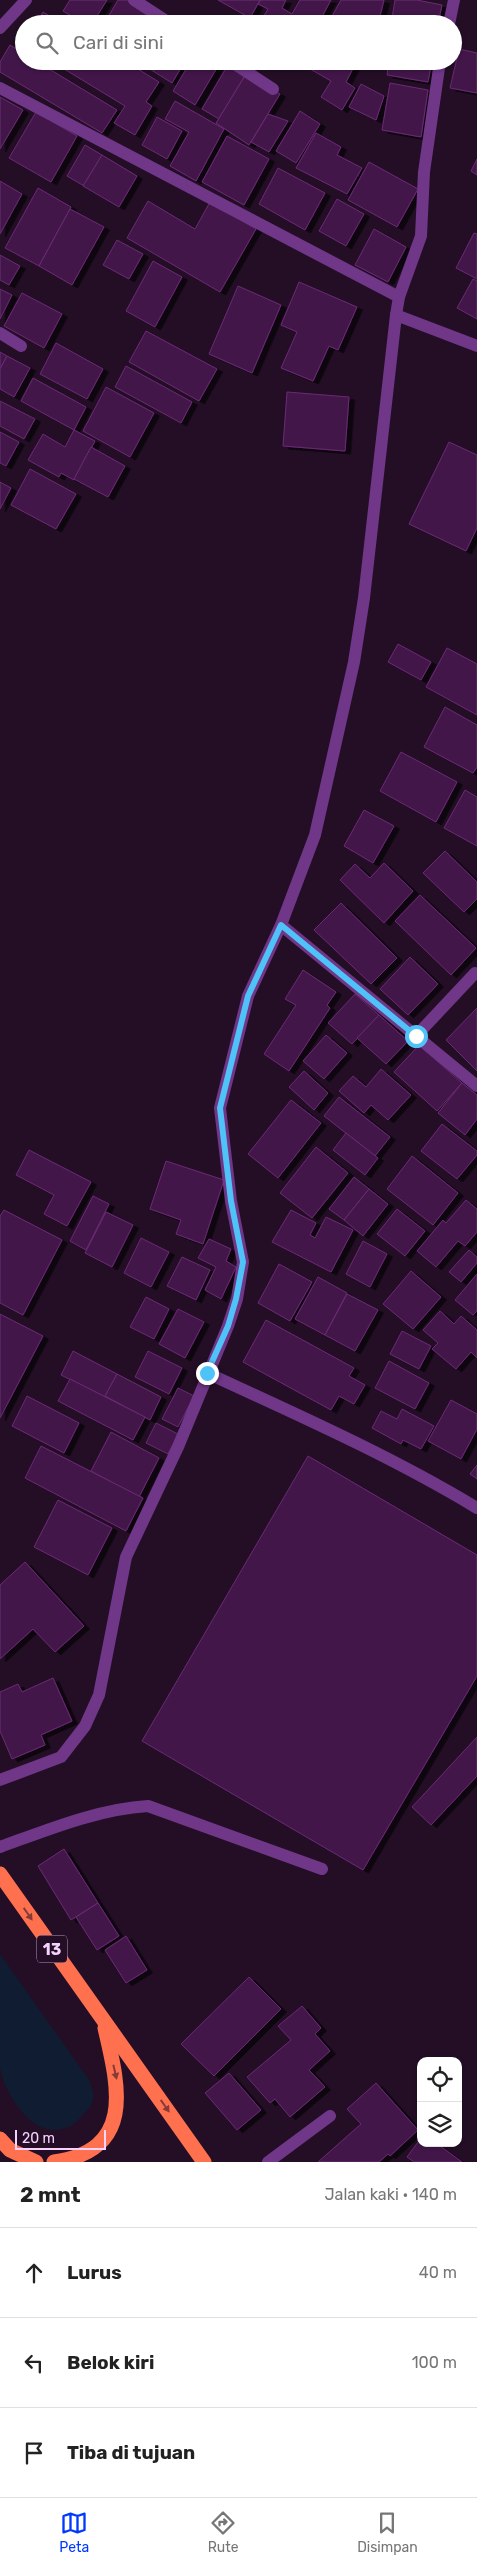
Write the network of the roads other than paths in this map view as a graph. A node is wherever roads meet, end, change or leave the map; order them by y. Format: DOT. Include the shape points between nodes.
graph roads {
  1 [pos="26,0"];
  2 [pos="134,0"];
  3 [pos="454,0"];
  4 [pos="157,15"];
  5 [pos="451,15"];
  6 [pos="0,28"];
  7 [pos="244,70"];
  8 [pos="439,70"];
  9 [pos="0,88"];
  10 [pos="273,88"];
  11 [pos="400,297"];
  12 [pos="396,315"];
  13 [pos="0,333"];
  14 [pos="21,346"];
  15 [pos="477,346"];
  16 [pos="281,925"];
  17 [pos="475,973"];
  18 [pos="416,1036"];
  19 [pos="477,1086"];
  20 [pos="207,1373"];
  21 [pos="477,1508"];
  22 [pos="0,1780"];
  23 [pos="0,1847"];
  24 [pos="322,1869"];
  25 [pos="0,1874"];
  26 [pos="104,2024"];
  27 [pos="330,2116"];
  28 [pos="0,2139"];
  29 [pos="36,2162"];
  30 [pos="54,2162"];
  31 [pos="204,2162"];
  32 [pos="268,2162"];
  1 -- 6 [label="street"];
  2 -- 4 [label="street"];
  3 -- 5 [label="street"];
  7 -- 10 [label="street"];
  8 -- 11 [label="street" via="424,172 421,236"];
  9 -- 11 [label="street"];
  11 -- 12 [label="street"];
  12 -- 15 [label="street"];
  12 -- 16 [label="street" via="354,662 315,835"];
  13 -- 14 [label="street"];
  16 -- 18 [label="street"];
  16 -- 20 [label="street" via="248,996 220,1108 231,1201 243,1262 228,1326"];
  17 -- 18 [label="street"];
  18 -- 19 [label="street"];
  20 -- 21 [label="street" via="301,1416 435,1483"];
  20 -- 22 [label="street" via="178,1447 126,1557 99,1695 86,1726 61,1757"];
  23 -- 24 [label="street" via="54,1827 132,1807 148,1806"];
  25 -- 26 [label="highway, 13, one-way"];
  26 -- 30 [label="highway, one-way" via="117,2082 116,2114 106,2138 79,2157"];
  26 -- 31 [label="highway, 13, one-way"];
  27 -- 32 [label="street"];
  28 -- 29 [label="highway" via="10,2150"];
}
